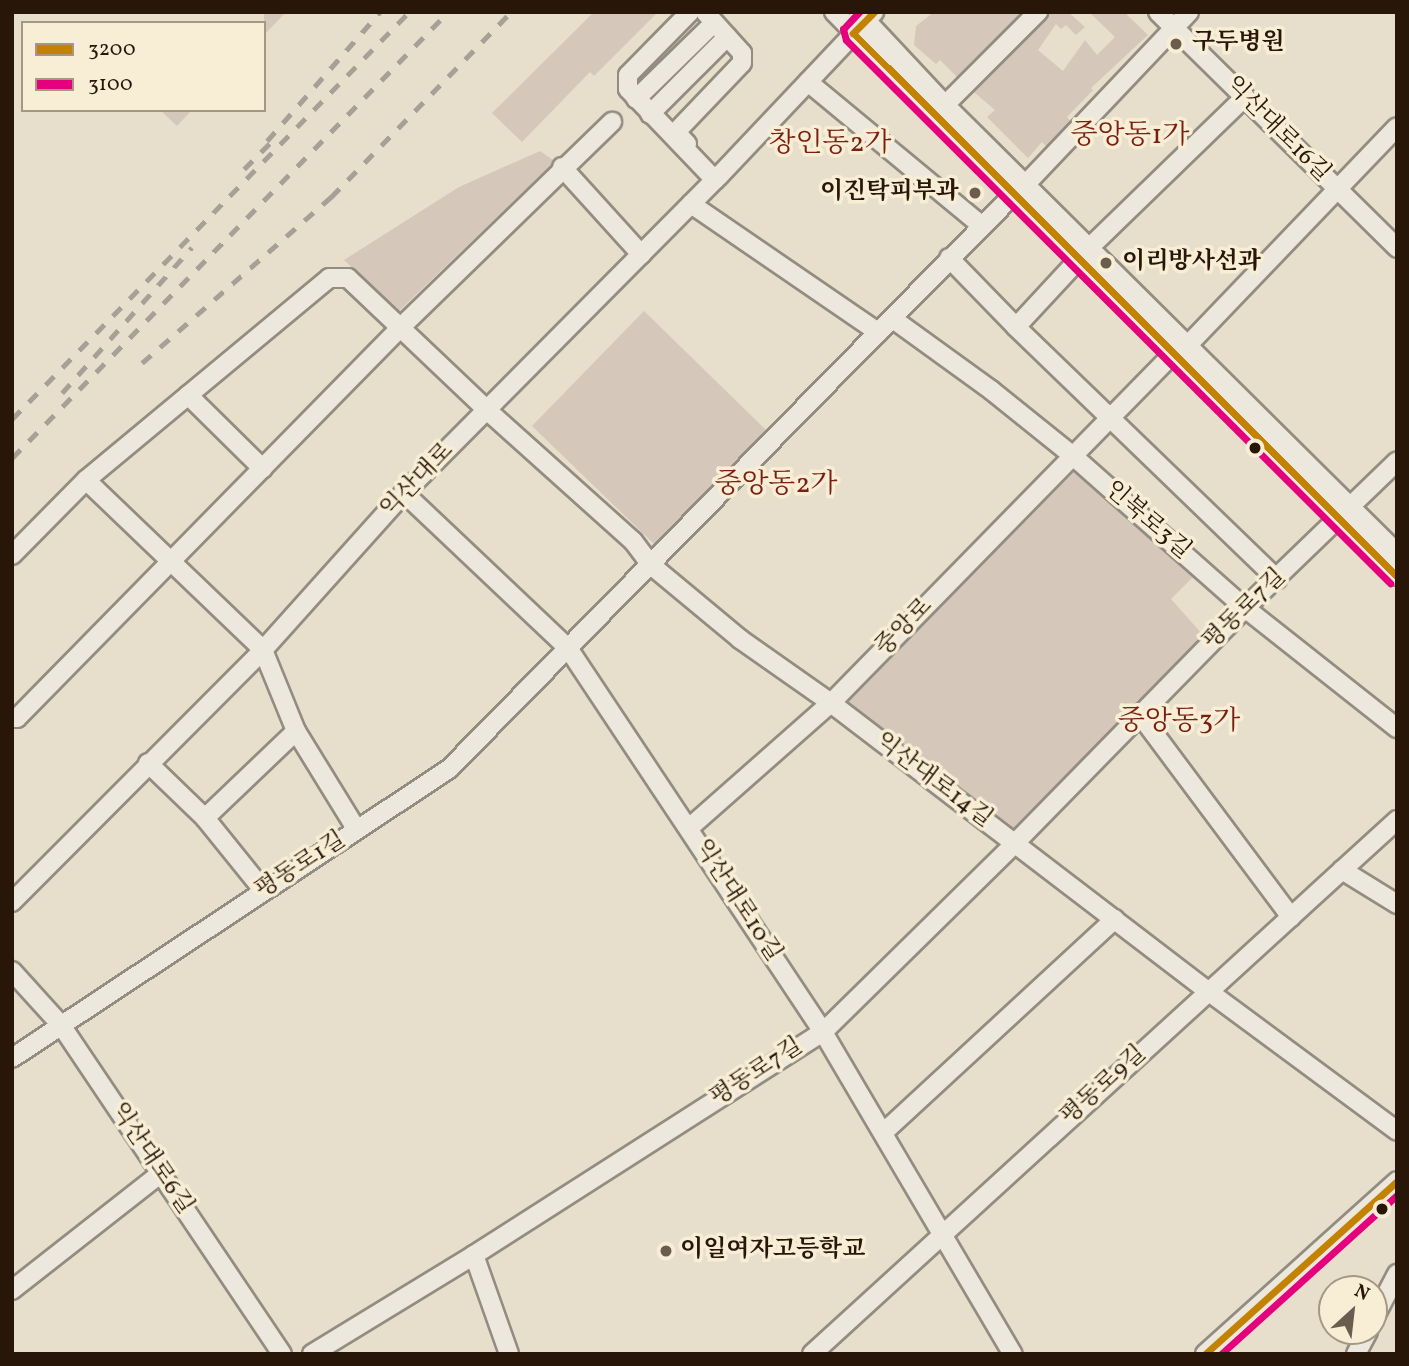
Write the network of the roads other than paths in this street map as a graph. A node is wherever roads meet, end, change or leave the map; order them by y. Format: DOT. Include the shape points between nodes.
graph roads {
  1 [pos="690,12"];
  2 [pos="834,12"];
  3 [pos="1038,12"];
  4 [pos="1158,12"];
  5 [pos="1189,12"];
  6 [pos="710,18"];
  7 [pos="862,19"];
  8 [pos="1174,27"];
  9 [pos="727,37"];
  10 [pos="808,82"];
  11 [pos="1245,97"];
  12 [pos="636,99"];
  13 [pos="945,105"];
  14 [pos="650,114"];
  15 [pos="612,121"];
  16 [pos="1397,127"];
  17 [pos="562,167"];
  18 [pos="717,178"];
  19 [pos="1336,189"];
  20 [pos="1019,190"];
  21 [pos="691,204"];
  22 [pos="982,226"];
  23 [pos="1397,248"];
  24 [pos="1085,253"];
  25 [pos="641,254"];
  26 [pos="949,258"];
  27 [pos="893,319"];
  28 [pos="1016,327"];
  29 [pos="400,328"];
  30 [pos="878,332"];
  31 [pos="1180,350"];
  32 [pos="188,395"];
  33 [pos="488,411"];
  34 [pos="1111,417"];
  35 [pos="1073,456"];
  36 [pos="1397,461"];
  37 [pos="262,469"];
  38 [pos="86,480"];
  39 [pos="404,493"];
  40 [pos="1346,513"];
  41 [pos="1397,553"];
  42 [pos="12,555"];
  43 [pos="171,561"];
  44 [pos="651,565"];
  45 [pos="1397,576"];
  46 [pos="1277,579"];
  47 [pos="1245,608"];
  48 [pos="568,648"];
  49 [pos="263,650"];
  50 [pos="831,704"];
  51 [pos="1141,716"];
  52 [pos="12,718"];
  53 [pos="1397,728"];
  54 [pos="296,731"];
  55 [pos="148,762"];
  56 [pos="205,818"];
  57 [pos="1397,820"];
  58 [pos="689,828"];
  59 [pos="357,830"];
  60 [pos="1015,843"];
  61 [pos="1342,870"];
  62 [pos="263,890"];
  63 [pos="12,902"];
  64 [pos="1397,904"];
  65 [pos="1291,917"];
  66 [pos="1115,919"];
  67 [pos="12,971"];
  68 [pos="1208,991"];
  69 [pos="61,1025"];
  70 [pos="823,1032"];
  71 [pos="12,1058"];
  72 [pos="1397,1131"];
  73 [pos="884,1132"];
  74 [pos="161,1173"];
  75 [pos="1397,1181"];
  76 [pos="941,1233"];
  77 [pos="474,1255"];
  78 [pos="1397,1273"];
  79 [pos="12,1290"];
  80 [pos="1388,1291"];
  81 [pos="282,1354"];
  82 [pos="312,1354"];
  83 [pos="509,1354"];
  84 [pos="812,1354"];
  85 [pos="1013,1354"];
  86 [pos="1205,1354"];
  1 -- 12 [label="street" via="628,75 628,89"];
  2 -- 7 [label="street"];
  3 -- 13 [label="street"];
  4 -- 8 [label="street, 익산대로16길"];
  5 -- 8 [label="street"];
  6 -- 9 [label="street"];
  6 -- 12 [label="street"];
  7 -- 10 [label="street, 익산대로"];
  7 -- 13 [label="street"];
  7 -- 20 [label="street"];
  8 -- 11 [label="street, 익산대로16길"];
  8 -- 20 [label="street"];
  9 -- 14 [label="street"];
  9 -- 18 [label="street" via="742,53 741,63 676,132"];
  10 -- 18 [label="street, 익산대로"];
  10 -- 22 [label="street"];
  11 -- 19 [label="street, 익산대로16길"];
  11 -- 24 [label="street"];
  12 -- 14 [label="street"];
  13 -- 20 [label="street"];
  14 -- 18 [label="street"];
  15 -- 17 [label="street"];
  16 -- 19 [label="street, 중앙로"];
  17 -- 25 [label="street"];
  17 -- 29 [label="street"];
  18 -- 21 [label="street, 익산대로"];
  19 -- 23 [label="street, 익산대로16길"];
  19 -- 31 [label="street, 중앙로"];
  20 -- 22 [label="street"];
  20 -- 24 [label="street"];
  21 -- 25 [label="street, 익산대로"];
  21 -- 30 [label="street"];
  22 -- 26 [label="street"];
  24 -- 28 [label="street"];
  24 -- 31 [label="street"];
  25 -- 33 [label="street, 익산대로"];
  26 -- 27 [label="street"];
  26 -- 28 [label="street"];
  27 -- 30 [label="street"];
  27 -- 35 [label="street, 인북로3길"];
  28 -- 34 [label="street"];
  29 -- 32 [label="street, 익산대로14길" via="348,278 329,278"];
  29 -- 33 [label="street, 익산대로14길"];
  29 -- 37 [label="street"];
  30 -- 44 [label="street"];
  31 -- 34 [label="street, 중앙로"];
  31 -- 40 [label="street"];
  32 -- 37 [label="street"];
  32 -- 38 [label="street, 익산대로14길"];
  33 -- 39 [label="street, 익산대로"];
  33 -- 44 [label="street, 익산대로14길" via="633,541"];
  34 -- 35 [label="street, 중앙로"];
  34 -- 46 [label="street"];
  35 -- 47 [label="street, 인북로3길"];
  35 -- 50 [label="street, 중앙로"];
  36 -- 40 [label="street, 평동로7길"];
  37 -- 43 [label="street"];
  38 -- 42 [label="street, 익산대로14길"];
  38 -- 43 [label="street"];
  39 -- 48 [label="street, 익산대로10길"];
  39 -- 49 [label="street, 익산대로"];
  40 -- 41 [label="street"];
  40 -- 45 [label="street"];
  40 -- 46 [label="street, 평동로7길"];
  43 -- 49 [label="street"];
  43 -- 52 [label="street" via="17,718"];
  44 -- 48 [label="street"];
  44 -- 50 [label="street, 익산대로14길" via="740,639"];
  46 -- 47 [label="street, 평동로7길"];
  47 -- 51 [label="street, 평동로7길"];
  47 -- 53 [label="street, 인북로3길"];
  48 -- 58 [label="street, 익산대로10길"];
  48 -- 59 [label="street, 평동로1길" via="449,769"];
  49 -- 54 [label="street"];
  49 -- 55 [label="street, 익산대로"];
  50 -- 58 [label="street, 중앙로"];
  50 -- 60 [label="street, 익산대로14길"];
  51 -- 60 [label="street, 평동로7길"];
  51 -- 65 [label="street"];
  54 -- 56 [label="street"];
  54 -- 59 [label="street"];
  55 -- 56 [label="street"];
  55 -- 63 [label="street, 익산대로"];
  56 -- 62 [label="street"];
  57 -- 61 [label="street, 평동로9길"];
  58 -- 70 [label="street, 익산대로10길"];
  59 -- 62 [label="street, 평동로1길"];
  60 -- 66 [label="street, 익산대로14길"];
  60 -- 70 [label="street, 평동로7길"];
  61 -- 64 [label="street"];
  61 -- 65 [label="street, 평동로9길"];
  62 -- 69 [label="street, 평동로1길"];
  65 -- 68 [label="street, 평동로9길"];
  66 -- 68 [label="street, 익산대로14길"];
  66 -- 73 [label="street"];
  67 -- 69 [label="street, 익산대로6길"];
  68 -- 72 [label="street, 익산대로14길"];
  68 -- 76 [label="street, 평동로9길"];
  69 -- 71 [label="street, 평동로1길"];
  69 -- 74 [label="street, 익산대로6길"];
  70 -- 73 [label="street, 익산대로10길"];
  70 -- 77 [label="street, 평동로7길"];
  73 -- 76 [label="street, 익산대로10길"];
  74 -- 79 [label="street"];
  74 -- 81 [label="street, 익산대로6길"];
  75 -- 86 [label="street"];
  76 -- 84 [label="street, 평동로9길"];
  76 -- 85 [label="street, 익산대로10길"];
  77 -- 82 [label="street, 평동로7길"];
  77 -- 83 [label="street"];
  78 -- 80 [label="street"];
}
